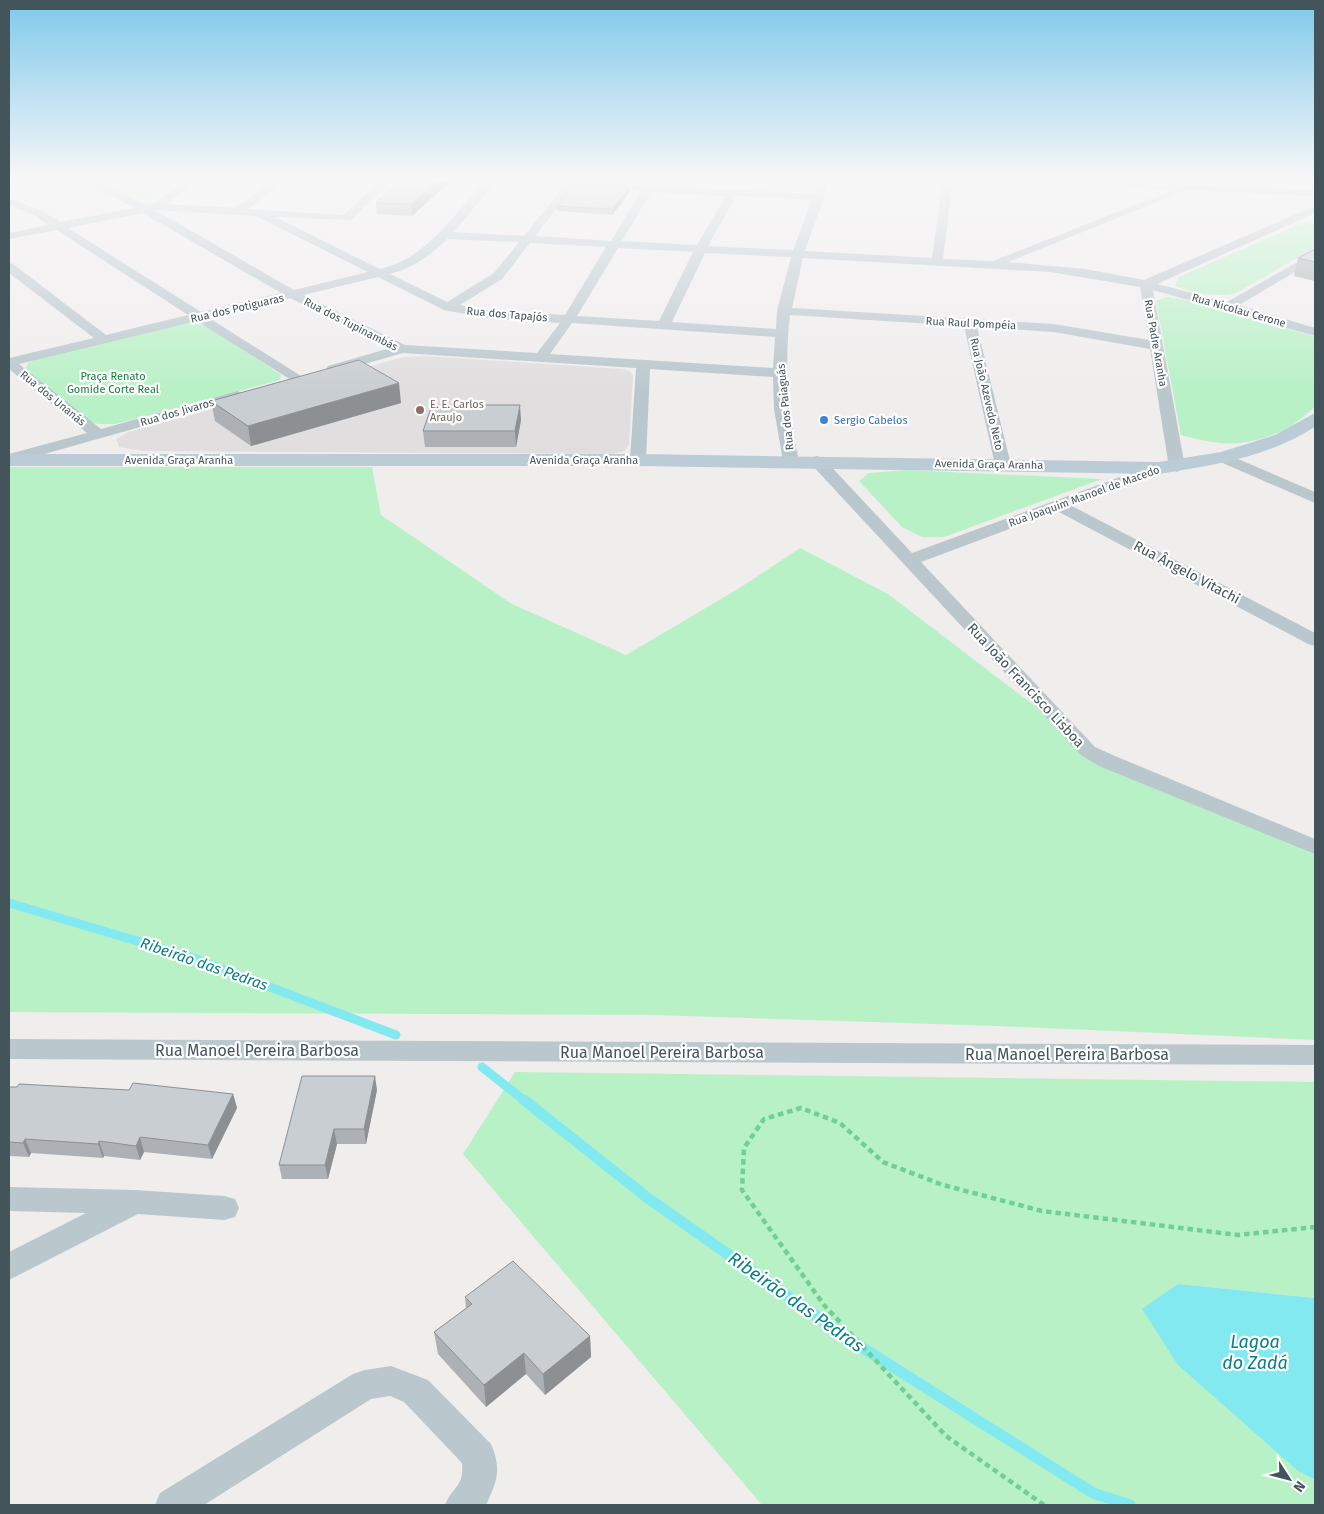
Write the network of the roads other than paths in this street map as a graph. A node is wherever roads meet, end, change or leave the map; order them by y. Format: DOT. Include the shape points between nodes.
graph roads {
  1 [pos="95,250"];
  2 [pos="219,250"];
  3 [pos="331,250"];
  4 [pos="429,250"];
  5 [pos="520,250"];
  6 [pos="612,250"];
  7 [pos="700,250"];
  8 [pos="728,250"];
  9 [pos="800,250"];
  10 [pos="939,250"];
  11 [pos="1030,250"];
  12 [pos="1226,250"];
  13 [pos="798,254"];
  14 [pos="1315,256"];
  15 [pos="937,261"];
  16 [pos="994,264"];
  17 [pos="9,267"];
  18 [pos="379,274"];
  19 [pos="1146,284"];
  20 [pos="294,295"];
  21 [pos="1229,306"];
  22 [pos="448,307"];
  23 [pos="783,311"];
  24 [pos="202,317"];
  25 [pos="569,319"];
  26 [pos="970,323"];
  27 [pos="664,325"];
  28 [pos="1315,332"];
  29 [pos="780,333"];
  30 [pos="105,340"];
  31 [pos="1158,346"];
  32 [pos="402,349"];
  33 [pos="541,357"];
  34 [pos="9,362"];
  35 [pos="643,365"];
  36 [pos="779,373"];
  37 [pos="296,379"];
  38 [pos="277,384"];
  39 [pos="248,392"];
  40 [pos="1315,419"];
  41 [pos="98,434"];
  42 [pos="1315,438"];
  43 [pos="1282,439"];
  44 [pos="1224,458"];
  45 [pos="9,460"];
  46 [pos="638,460"];
  47 [pos="791,461"];
  48 [pos="817,461"];
  49 [pos="1003,465"];
  50 [pos="1168,467"];
  51 [pos="1315,498"];
  52 [pos="1058,505"];
  53 [pos="909,560"];
  54 [pos="1315,640"];
  55 [pos="1315,847"];
  56 [pos="9,1049"];
  57 [pos="1315,1055"];
  58 [pos="9,1199"];
  59 [pos="135,1202"];
  60 [pos="224,1208"];
  61 [pos="9,1267"];
  62 [pos="174,1505"];
  63 [pos="463,1505"];
  1 -- 24 [label="street"];
  2 -- 20 [label="street, Rua dos Tupinambás"];
  3 -- 18 [label="street, Rua dos Tapajós"];
  4 -- 18 [label="street, Rua dos Potiguaras" via="417,260"];
  5 -- 22 [label="street" via="498,276"];
  6 -- 25 [label="street"];
  7 -- 27 [label="street"];
  8 -- 13 [label="street, Rua Nicolau Cerone"];
  9 -- 13 [label="street, Rua dos Paiaguás"];
  10 -- 15 [label="street"];
  11 -- 16 [label="street"];
  12 -- 19 [label="street, Rua Padre Aranha"];
  13 -- 15 [label="street, Rua Nicolau Cerone"];
  13 -- 23 [label="street, Rua dos Paiaguás"];
  14 -- 21 [label="street"];
  15 -- 16 [label="street, Rua Nicolau Cerone"];
  16 -- 19 [label="street, Rua Nicolau Cerone" via="1088,272"];
  17 -- 30 [label="street"];
  18 -- 20 [label="street, Rua dos Potiguaras"];
  18 -- 22 [label="street, Rua dos Tapajós"];
  19 -- 21 [label="street, Rua Nicolau Cerone"];
  19 -- 31 [label="street, Rua Padre Aranha"];
  20 -- 24 [label="street, Rua dos Potiguaras"];
  20 -- 32 [label="street, Rua dos Tupinambás"];
  21 -- 28 [label="street, Rua Nicolau Cerone"];
  22 -- 25 [label="street, Rua dos Tapajós" via="486,314"];
  23 -- 26 [label="street, Rua Raul Pompéia"];
  23 -- 29 [label="street, Rua dos Paiaguás"];
  24 -- 30 [label="street, Rua dos Potiguaras"];
  24 -- 37 [label="street"];
  25 -- 27 [label="street, Rua dos Tapajós"];
  25 -- 33 [label="street"];
  26 -- 31 [label="street, Rua Raul Pompéia" via="1054,328"];
  26 -- 49 [label="street, Rua João Azevedo Neto"];
  27 -- 29 [label="street, Rua dos Tapajós"];
  29 -- 36 [label="street, Rua dos Paiaguás"];
  30 -- 34 [label="street, Rua dos Potiguaras"];
  31 -- 50 [label="street, Rua Padre Aranha"];
  32 -- 33 [label="street, Rua dos Tupinambás"];
  32 -- 37 [label="street"];
  33 -- 35 [label="street, Rua dos Tupinambás"];
  34 -- 41 [label="street, Rua dos Unanás"];
  35 -- 36 [label="street, Rua dos Tupinambás"];
  35 -- 46 [label="street"];
  36 -- 47 [label="street, Rua dos Paiaguás"];
  37 -- 38 [label="street"];
  39 -- 41 [label="street, Rua dos Jivaros"];
  40 -- 43 [label="street, Rua Joaquim Manoel de Macedo"];
  41 -- 45 [label="street, Rua dos Jivaros"];
  42 -- 43 [label="street"];
  43 -- 44 [label="street, Rua Joaquim Manoel de Macedo"];
  44 -- 50 [label="street, Rua Joaquim Manoel de Macedo"];
  44 -- 51 [label="street"];
  45 -- 46 [label="street, Avenida Graça Aranha"];
  46 -- 47 [label="street, Avenida Graça Aranha"];
  47 -- 48 [label="street, Avenida Graça Aranha"];
  48 -- 49 [label="street, Avenida Graça Aranha"];
  48 -- 53 [label="street, Rua João Francisco Lisboa"];
  49 -- 50 [label="street, Avenida Graça Aranha"];
  50 -- 52 [label="street, Rua Joaquim Manoel de Macedo"];
  52 -- 53 [label="street, Rua Joaquim Manoel de Macedo"];
  52 -- 54 [label="street, Rua Ângelo Vitachi"];
  53 -- 55 [label="street, Rua João Francisco Lisboa" via="1088,752"];
  56 -- 57 [label="street, Rua Manoel Pereira Barbosa"];
  58 -- 59 [label="street"];
  59 -- 60 [label="street"];
  59 -- 61 [label="street"];
  62 -- 63 [label="street" via="365,1385 391,1381 416,1391 479,1456 482,1478 472,1497"];
}
